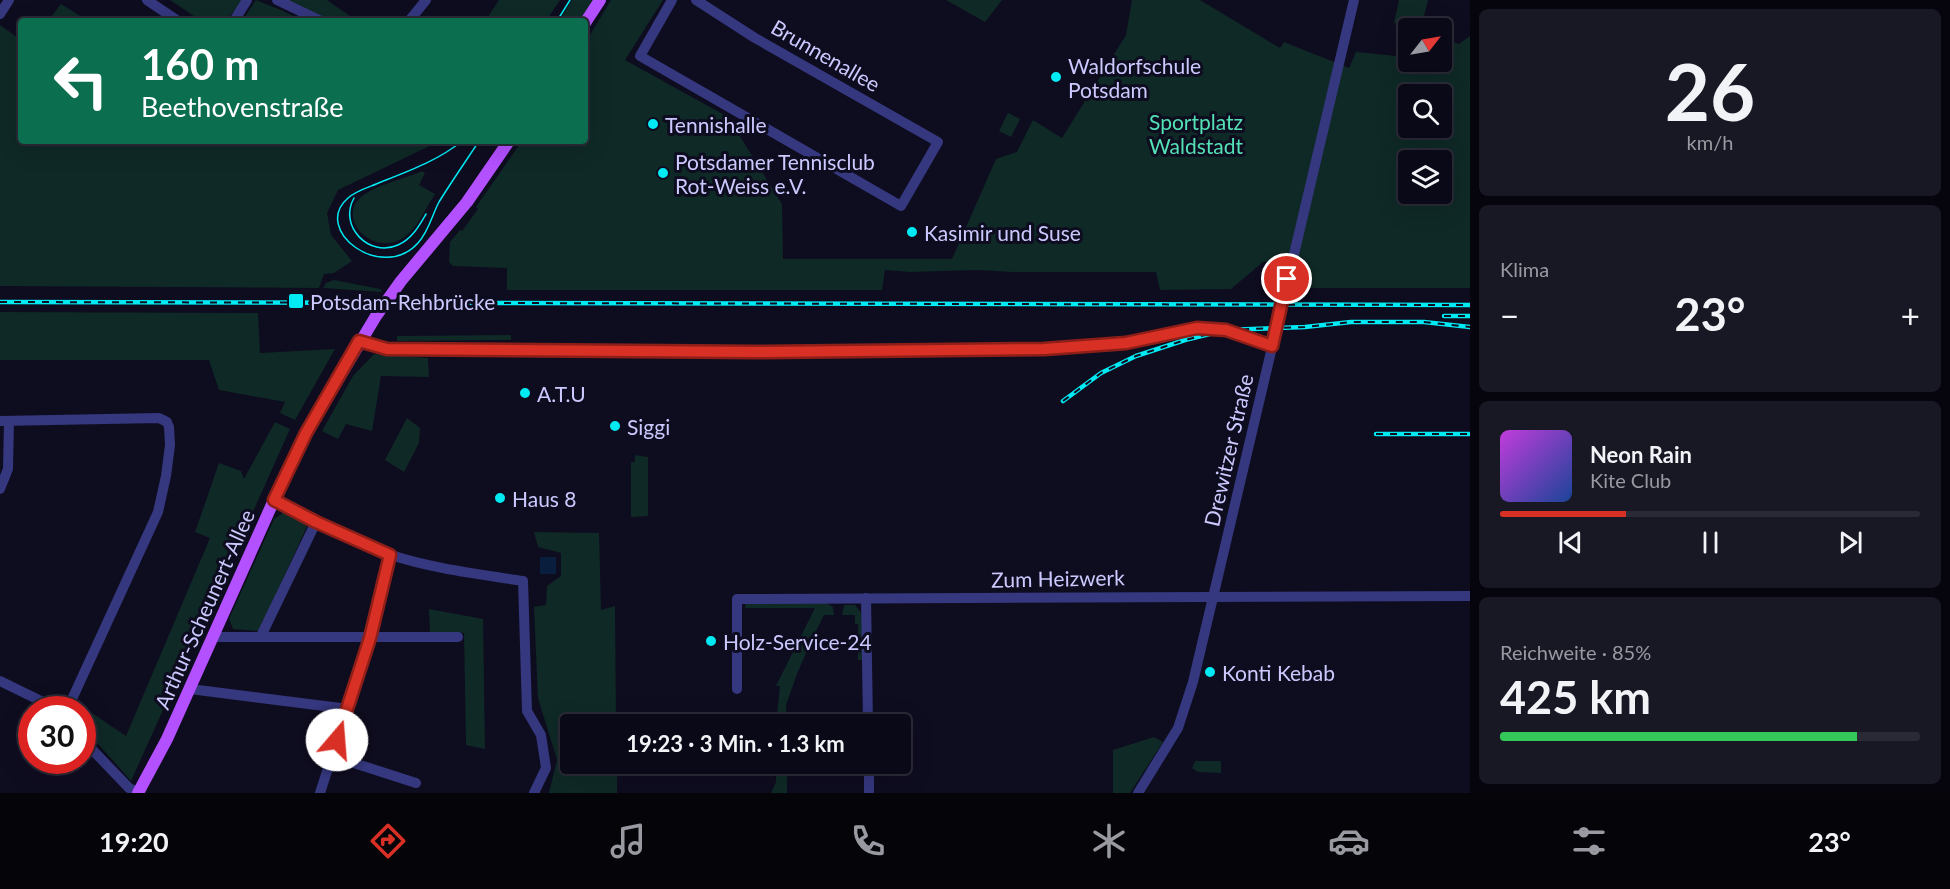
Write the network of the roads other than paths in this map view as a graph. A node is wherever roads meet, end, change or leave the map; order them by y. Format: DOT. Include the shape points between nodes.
graph roads {
  1 [pos="9,0"];
  2 [pos="147,0"];
  3 [pos="247,0"];
  4 [pos="277,0"];
  5 [pos="426,0"];
  6 [pos="600,0"];
  7 [pos="672,0"];
  8 [pos="696,0"];
  9 [pos="1354,0"];
  10 [pos="0,14"];
  11 [pos="174,18"];
  12 [pos="236,18"];
  13 [pos="315,18"];
  14 [pos="411,18"];
  15 [pos="588,18"];
  16 [pos="507,144"];
  17 [pos="359,341"];
  18 [pos="1272,346"];
  19 [pos="5,421"];
  20 [pos="0,489"];
  21 [pos="274,500"];
  22 [pos="316,522"];
  23 [pos="390,555"];
  24 [pos="1470,596"];
  25 [pos="866,598"];
  26 [pos="1213,598"];
  27 [pos="261,636"];
  28 [pos="213,637"];
  29 [pos="458,637"];
  30 [pos="370,638"];
  31 [pos="0,681"];
  32 [pos="190,689"];
  33 [pos="737,689"];
  34 [pos="31,696"];
  35 [pos="73,696"];
  36 [pos="348,709"];
  37 [pos="868,714"];
  38 [pos="96,754"];
  39 [pos="332,756"];
  40 [pos="869,774"];
  41 [pos="416,783"];
  42 [pos="139,793"];
  43 [pos="320,793"];
  44 [pos="534,793"];
  45 [pos="869,793"];
  46 [pos="1138,793"];
  1 -- 10 [label="street"];
  2 -- 11 [label="street"];
  3 -- 12 [label="street"];
  4 -- 13 [label="street"];
  5 -- 14 [label="street"];
  6 -- 15 [label="main road"];
  7 -- 8 [label="street, Brunnenallee" via="640,56 901,206 938,142"];
  9 -- 18 [label="street, Drewitzer Straße"];
  16 -- 17 [label="main road, Arthur-Scheunert-Allee"];
  17 -- 18 [label="street" via="387,349 1044,349 1126,343 1197,328 1226,330"];
  17 -- 21 [label="main road, Arthur-Scheunert-Allee" via="306,433"];
  18 -- 26 [label="street, Drewitzer Straße"];
  19 -- 20 [label="street" via="8,469"];
  19 -- 35 [label="street" via="159,418 169,428 166,476 158,512"];
  21 -- 22 [label="street"];
  21 -- 28 [label="main road, Arthur-Scheunert-Allee"];
  22 -- 23 [label="street"];
  22 -- 27 [label="street"];
  23 -- 30 [label="street"];
  23 -- 44 [label="street" via="523,581 526,711 541,735 546,768"];
  24 -- 26 [label="street, Zum Heizwerk"];
  25 -- 26 [label="street, Zum Heizwerk"];
  25 -- 33 [label="street, Zum Heizwerk" via="737,599"];
  25 -- 37 [label="street"];
  26 -- 46 [label="street, Drewitzer Straße" via="1184,714 1169,746"];
  27 -- 28 [label="street"];
  27 -- 30 [label="street"];
  28 -- 32 [label="main road, Arthur-Scheunert-Allee"];
  29 -- 30 [label="street"];
  30 -- 36 [label="street"];
  31 -- 34 [label="street"];
  32 -- 36 [label="street"];
  32 -- 42 [label="main road, Arthur-Scheunert-Allee"];
  36 -- 39 [label="street"];
  38 -- 42 [label="street" via="129,788"];
  39 -- 41 [label="street"];
  39 -- 43 [label="street"];
  40 -- 45 [label="street"];
}
